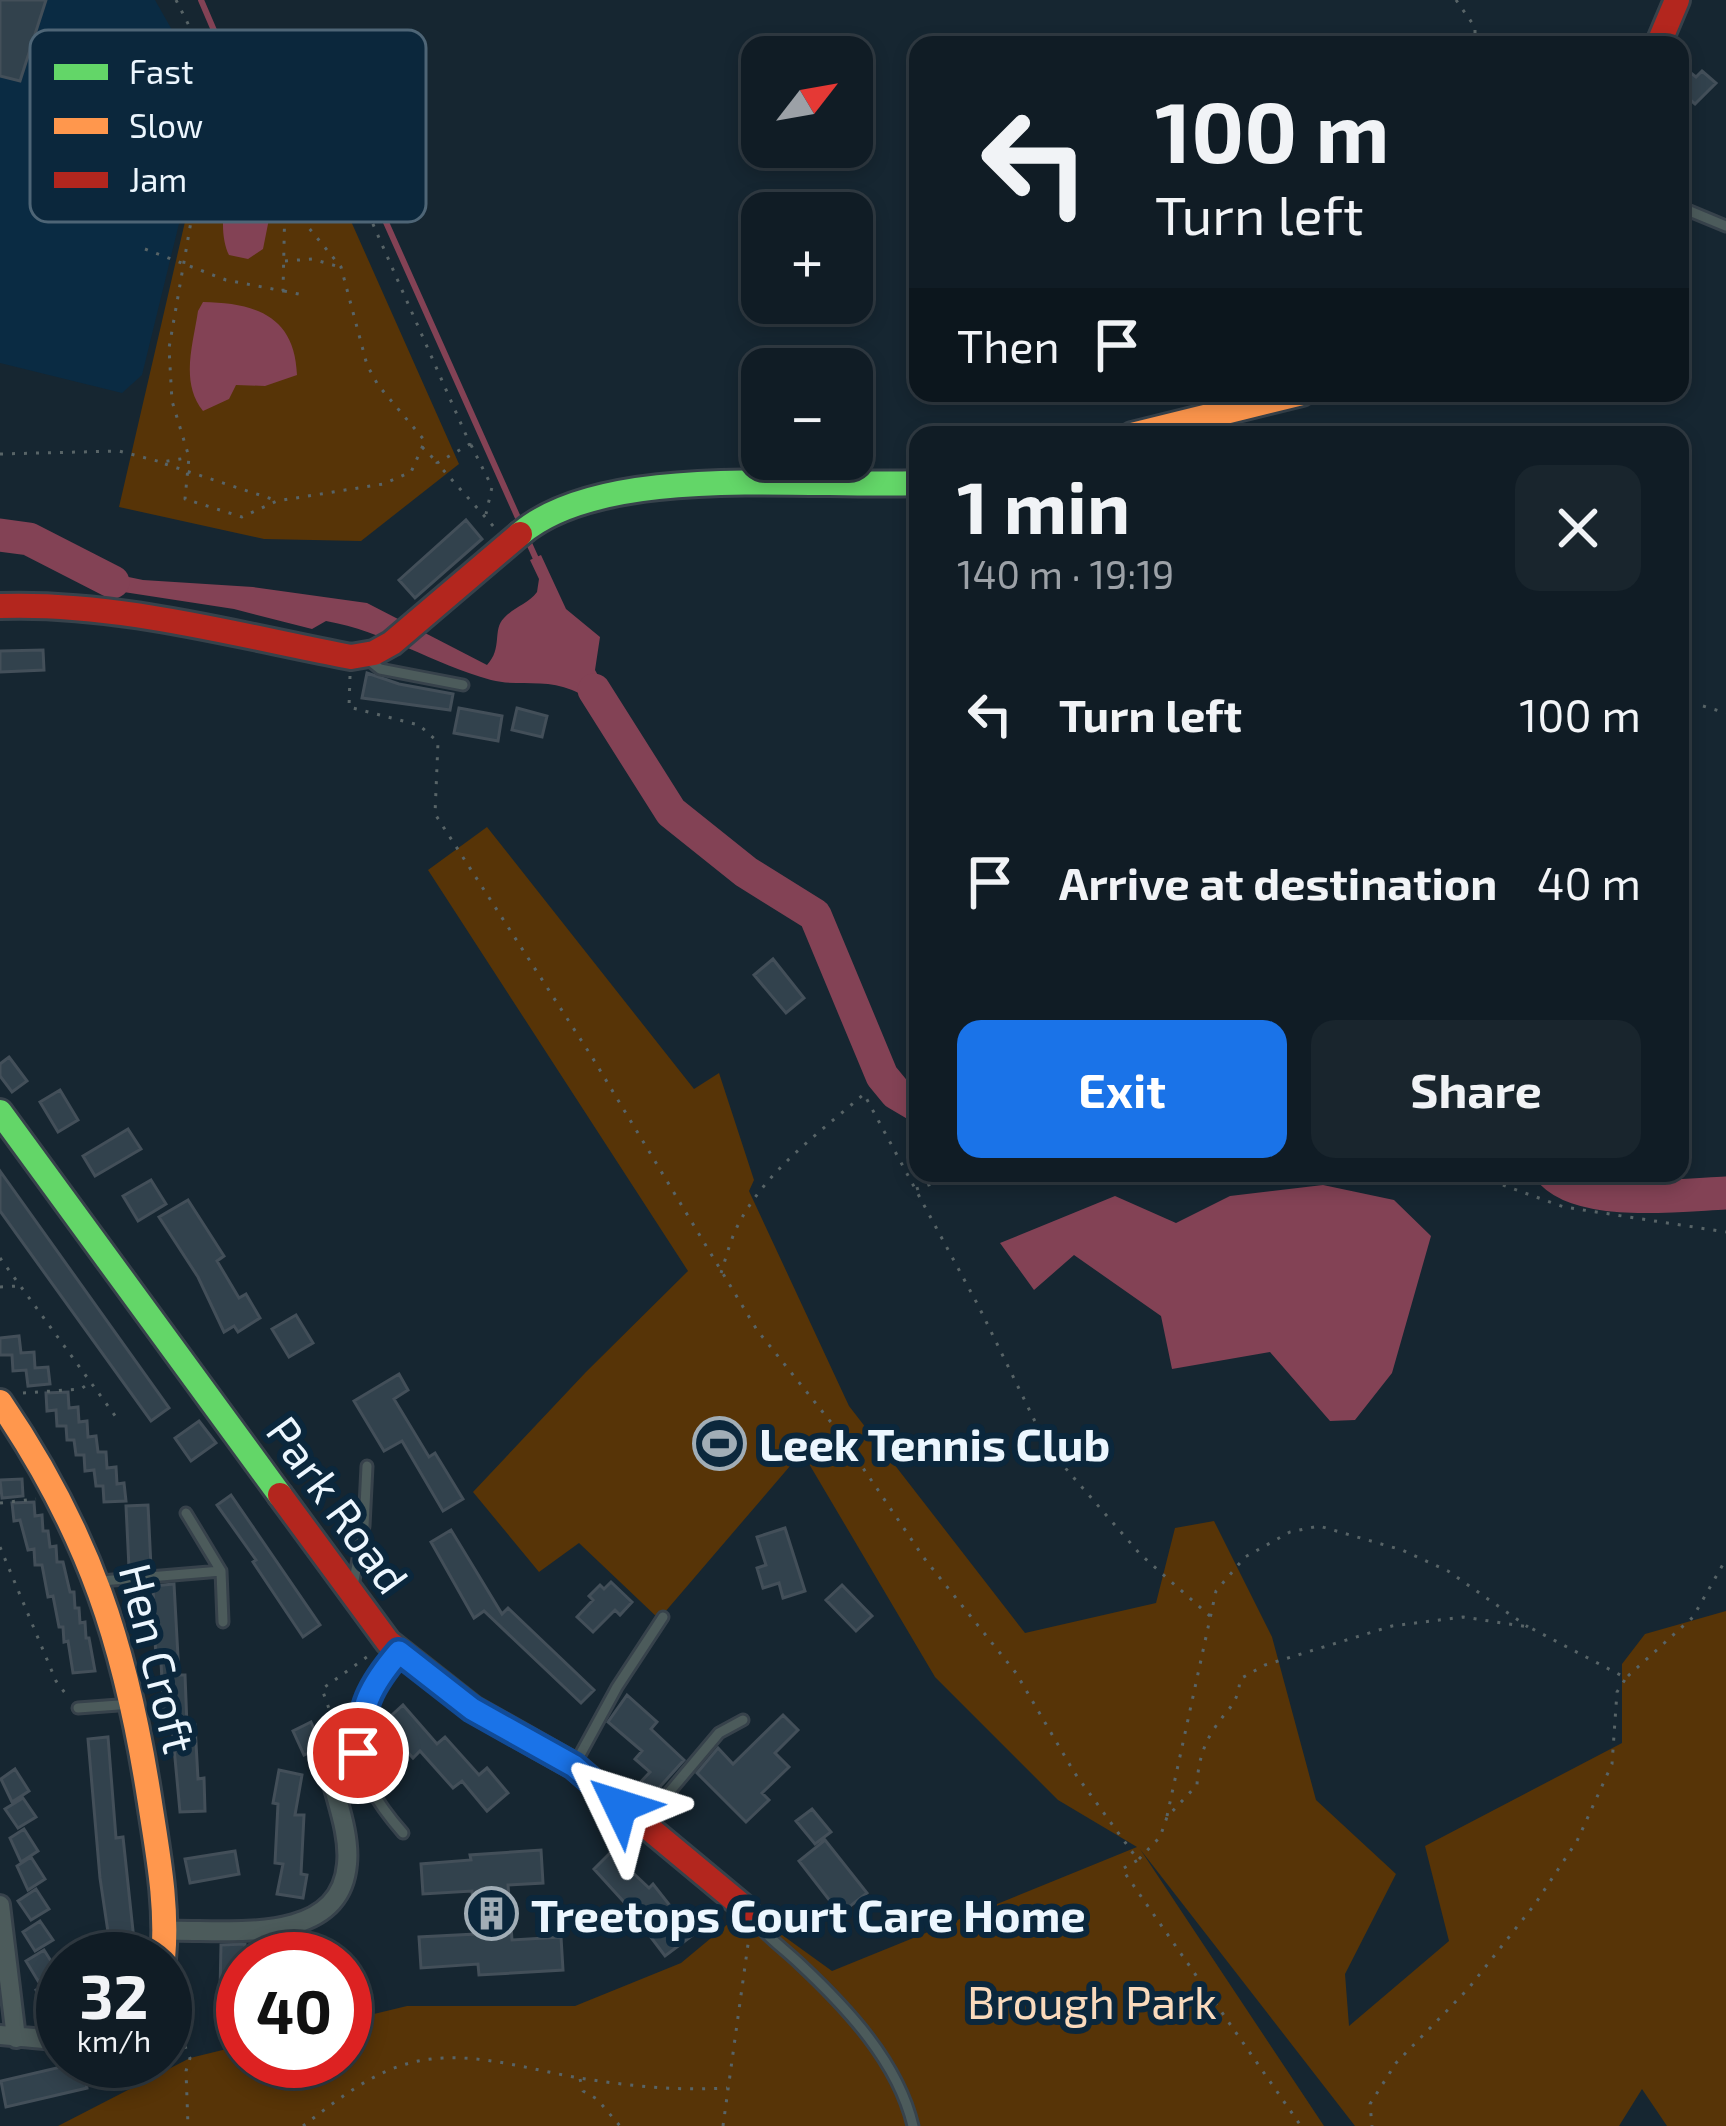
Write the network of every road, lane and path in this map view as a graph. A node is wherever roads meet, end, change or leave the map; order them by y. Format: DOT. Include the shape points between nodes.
graph roads {
  1 [pos="176,0"];
  2 [pos="1456,0"];
  3 [pos="1677,0"];
  4 [pos="191,30"];
  5 [pos="1511,32"];
  6 [pos="1475,36"];
  7 [pos="1507,36"];
  8 [pos="1662,36"];
  9 [pos="1689,211"];
  10 [pos="191,222"];
  11 [pos="284,222"];
  12 [pos="304,222"];
  13 [pos="372,222"];
  14 [pos="1726,226"];
  15 [pos="146,249"];
  16 [pos="283,261"];
  17 [pos="184,266"];
  18 [pos="341,267"];
  19 [pos="283,291"];
  20 [pos="303,295"];
  21 [pos="1266,402"];
  22 [pos="1168,426"];
  23 [pos="470,444"];
  24 [pos="422,447"];
  25 [pos="0,454"];
  26 [pos="189,457"];
  27 [pos="161,462"];
  28 [pos="437,463"];
  29 [pos="188,470"];
  30 [pos="909,483"];
  31 [pos="277,500"];
  32 [pos="485,518"];
  33 [pos="508,544"];
  34 [pos="0,606"];
  35 [pos="358,656"];
  36 [pos="463,685"];
  37 [pos="1703,706"];
  38 [pos="1726,713"];
  39 [pos="0,1112"];
  40 [pos="909,1180"];
  41 [pos="910,1182"];
  42 [pos="938,1182"];
  43 [pos="1494,1182"];
  44 [pos="914,1190"];
  45 [pos="1726,1232"];
  46 [pos="0,1258"];
  47 [pos="721,1273"];
  48 [pos="20,1286"];
  49 [pos="0,1287"];
  50 [pos="91,1382"];
  51 [pos="10,1398"];
  52 [pos="116,1417"];
  53 [pos="367,1466"];
  54 [pos="62,1496"];
  55 [pos="0,1503"];
  56 [pos="186,1514"];
  57 [pos="0,1547"];
  58 [pos="1726,1559"];
  59 [pos="221,1571"];
  60 [pos="100,1582"];
  61 [pos="352,1592"];
  62 [pos="663,1617"];
  63 [pos="1211,1617"];
  64 [pos="223,1622"];
  65 [pos="1529,1628"];
  66 [pos="394,1647"];
  67 [pos="1626,1678"];
  68 [pos="135,1704"];
  69 [pos="75,1706"];
  70 [pos="743,1720"];
  71 [pos="574,1766"];
  72 [pos="330,1773"];
  73 [pos="1167,1817"];
  74 [pos="641,1825"];
  75 [pos="404,1833"];
  76 [pos="1138,1860"];
  77 [pos="0,1906"];
  78 [pos="751,1917"];
  79 [pos="167,1931"];
  80 [pos="8,2036"];
  81 [pos="579,2078"];
  82 [pos="187,2088"];
  83 [pos="727,2088"];
  84 [pos="188,2126"];
  85 [pos="303,2126"];
  86 [pos="620,2126"];
  87 [pos="723,2126"];
  88 [pos="913,2126"];
  89 [pos="1301,2126"];
  90 [pos="1372,2126"];
  1 -- 4 [label="path"];
  2 -- 6 [label="path"];
  3 -- 8 [label="street"];
  5 -- 7 [label="path"];
  9 -- 14 [label="lane"];
  10 -- 17 [label="path"];
  11 -- 16 [label="path"];
  12 -- 18 [label="path"];
  13 -- 23 [label="path"];
  15 -- 17 [label="path"];
  16 -- 18 [label="path"];
  16 -- 19 [label="path"];
  17 -- 19 [label="path"];
  17 -- 26 [label="path" via="169,348 172,400"];
  18 -- 24 [label="path" via="367,365"];
  19 -- 20 [label="path"];
  21 -- 22 [label="street"];
  23 -- 28 [label="path"];
  23 -- 32 [label="path" via="492,487"];
  24 -- 28 [label="path"];
  24 -- 31 [label="path" via="410,472 383,484"];
  25 -- 27 [label="path" via="119,451"];
  26 -- 27 [label="path"];
  26 -- 29 [label="path"];
  27 -- 29 [label="path"];
  28 -- 32 [label="path"];
  29 -- 31 [label="path"];
  29 -- 31 [label="path" via="185,499 242,517"];
  30 -- 33 [label="street" via="665,488 550,514"];
  32 -- 33 [label="path"];
  33 -- 35 [label="street" via="392,643"];
  34 -- 35 [label="street" via="110,611"];
  35 -- 36 [label="lane" via="380,669"];
  35 -- 47 [label="path" via="349,707 419,725 438,742 435,814"];
  37 -- 38 [label="path"];
  39 -- 61 [label="street, Park Road"];
  40 -- 47 [label="path" via="864,1094 757,1194"];
  41 -- 44 [label="path"];
  42 -- 44 [label="path"];
  43 -- 45 [label="path" via="1564,1207"];
  44 -- 63 [label="path" via="1048,1448 1141,1554"];
  46 -- 48 [label="path"];
  47 -- 76 [label="path" via="1016,1673"];
  48 -- 49 [label="path"];
  48 -- 50 [label="path"];
  50 -- 51 [label="path"];
  50 -- 52 [label="path"];
  51 -- 54 [label="street, Hen Croft"];
  53 -- 61 [label="lane"];
  54 -- 55 [label="path"];
  54 -- 60 [label="street, Hen Croft"];
  56 -- 59 [label="lane"];
  57 -- 69 [label="path" via="56,1681"];
  58 -- 67 [label="path" via="1693,1617"];
  59 -- 60 [label="lane"];
  59 -- 64 [label="lane"];
  60 -- 68 [label="street, Hen Croft"];
  61 -- 66 [label="street, Park Road"];
  62 -- 71 [label="lane"];
  63 -- 65 [label="path" via="1216,1591 1246,1557 1319,1526 1448,1571"];
  63 -- 73 [label="path"];
  65 -- 67 [label="path"];
  65 -- 73 [label="path" via="1463,1617 1392,1626 1240,1678 1239,1698 1198,1762 1197,1786"];
  66 -- 71 [label="street, Park Road" via="472,1709"];
  66 -- 72 [label="path" via="322,1689 333,1720"];
  66 -- 75 [label="lane" via="365,1703 358,1753 374,1799"];
  67 -- 90 [label="path" via="1617,1692 1612,1764 1577,1841 1468,1989 1396,2062 1370,2104"];
  68 -- 69 [label="lane"];
  68 -- 79 [label="street, Hen Croft"];
  70 -- 74 [label="lane" via="719,1733"];
  71 -- 74 [label="street, Park Road"];
  72 -- 79 [label="street" via="347,1866 325,1911 293,1926"];
  73 -- 76 [label="path"];
  74 -- 78 [label="street, Park Road"];
  76 -- 89 [label="path" via="1122,1869"];
  77 -- 80 [label="street"];
  78 -- 83 [label="path"];
  78 -- 88 [label="lane" via="880,2053"];
  81 -- 83 [label="path"];
  81 -- 85 [label="path" via="495,2059 400,2065"];
  81 -- 86 [label="path"];
  82 -- 84 [label="path"];
  83 -- 87 [label="path"];
}
